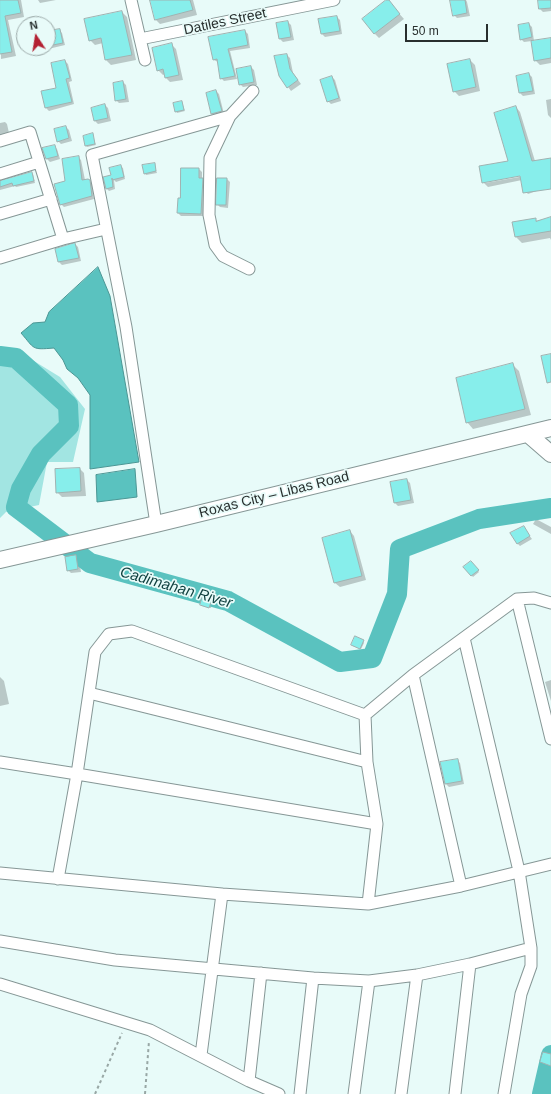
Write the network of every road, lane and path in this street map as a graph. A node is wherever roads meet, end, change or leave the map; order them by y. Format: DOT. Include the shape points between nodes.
graph roads {
  1 [pos="131,0"];
  2 [pos="334,0"];
  3 [pos="140,40"];
  4 [pos="145,60"];
  5 [pos="254,91"];
  6 [pos="230,116"];
  7 [pos="0,141"];
  8 [pos="39,162"];
  9 [pos="0,174"];
  10 [pos="51,199"];
  11 [pos="0,214"];
  12 [pos="106,229"];
  13 [pos="63,239"];
  14 [pos="0,258"];
  15 [pos="249,269"];
  16 [pos="550,430"];
  17 [pos="528,434"];
  18 [pos="551,454"];
  19 [pos="156,524"];
  20 [pos="0,560"];
  21 [pos="517,599"];
  22 [pos="551,602"];
  23 [pos="464,638"];
  24 [pos="413,675"];
  25 [pos="89,693"];
  26 [pos="365,715"];
  27 [pos="551,739"];
  28 [pos="0,762"];
  29 [pos="367,762"];
  30 [pos="77,774"];
  31 [pos="377,824"];
  32 [pos="551,864"];
  33 [pos="0,872"];
  34 [pos="519,872"];
  35 [pos="58,879"];
  36 [pos="461,886"];
  37 [pos="222,894"];
  38 [pos="368,904"];
  39 [pos="0,941"];
  40 [pos="531,948"];
  41 [pos="470,964"];
  42 [pos="212,968"];
  43 [pos="261,973"];
  44 [pos="417,975"];
  45 [pos="314,978"];
  46 [pos="369,981"];
  47 [pos="0,984"];
  48 [pos="127,1023"];
  49 [pos="150,1030"];
  50 [pos="201,1055"];
  51 [pos="249,1081"];
  52 [pos="95,1094"];
  53 [pos="146,1094"];
  54 [pos="279,1094"];
  55 [pos="300,1094"];
  56 [pos="354,1094"];
  57 [pos="401,1094"];
  58 [pos="455,1094"];
  59 [pos="504,1094"];
  1 -- 3 [label="street"];
  2 -- 3 [label="street, Datiles Street"];
  3 -- 4 [label="street"];
  5 -- 6 [label="street"];
  6 -- 12 [label="street" via="92,155"];
  6 -- 15 [label="street" via="210,158 209,215 215,246 223,256"];
  7 -- 8 [label="street" via="30,132"];
  8 -- 9 [label="street"];
  8 -- 10 [label="street"];
  10 -- 11 [label="street"];
  10 -- 13 [label="street"];
  12 -- 13 [label="street"];
  12 -- 19 [label="street" via="126,327"];
  13 -- 14 [label="street"];
  16 -- 17 [label="main road, Roxas City – Libas Road"];
  17 -- 18 [label="main road"];
  17 -- 19 [label="main road, Roxas City – Libas Road"];
  19 -- 20 [label="main road, Roxas City – Libas Road"];
  21 -- 22 [label="street" via="534,598"];
  21 -- 23 [label="street"];
  21 -- 27 [label="street"];
  23 -- 24 [label="street"];
  23 -- 34 [label="street"];
  24 -- 26 [label="street"];
  24 -- 36 [label="street"];
  25 -- 26 [label="street" via="95,652 109,634 132,631"];
  25 -- 29 [label="street"];
  25 -- 30 [label="street"];
  26 -- 29 [label="street"];
  28 -- 30 [label="street"];
  29 -- 31 [label="street"];
  30 -- 31 [label="street"];
  30 -- 35 [label="street"];
  31 -- 38 [label="street"];
  32 -- 34 [label="street"];
  33 -- 35 [label="street"];
  34 -- 36 [label="street"];
  34 -- 40 [label="street"];
  35 -- 37 [label="street"];
  36 -- 38 [label="street"];
  37 -- 38 [label="street"];
  37 -- 42 [label="street"];
  39 -- 42 [label="street" via="115,960"];
  40 -- 41 [label="street"];
  40 -- 59 [label="street" via="531,966 521,994"];
  41 -- 44 [label="street"];
  41 -- 58 [label="street"];
  42 -- 43 [label="street"];
  42 -- 50 [label="street"];
  43 -- 45 [label="street"];
  43 -- 51 [label="street"];
  44 -- 46 [label="street"];
  44 -- 57 [label="street"];
  45 -- 46 [label="street"];
  45 -- 55 [label="street"];
  46 -- 56 [label="street"];
  47 -- 48 [label="street"];
  48 -- 49 [label="street"];
  48 -- 52 [label="path"];
  49 -- 50 [label="street"];
  49 -- 53 [label="path"];
  50 -- 51 [label="street"];
  51 -- 54 [label="street"];
}
